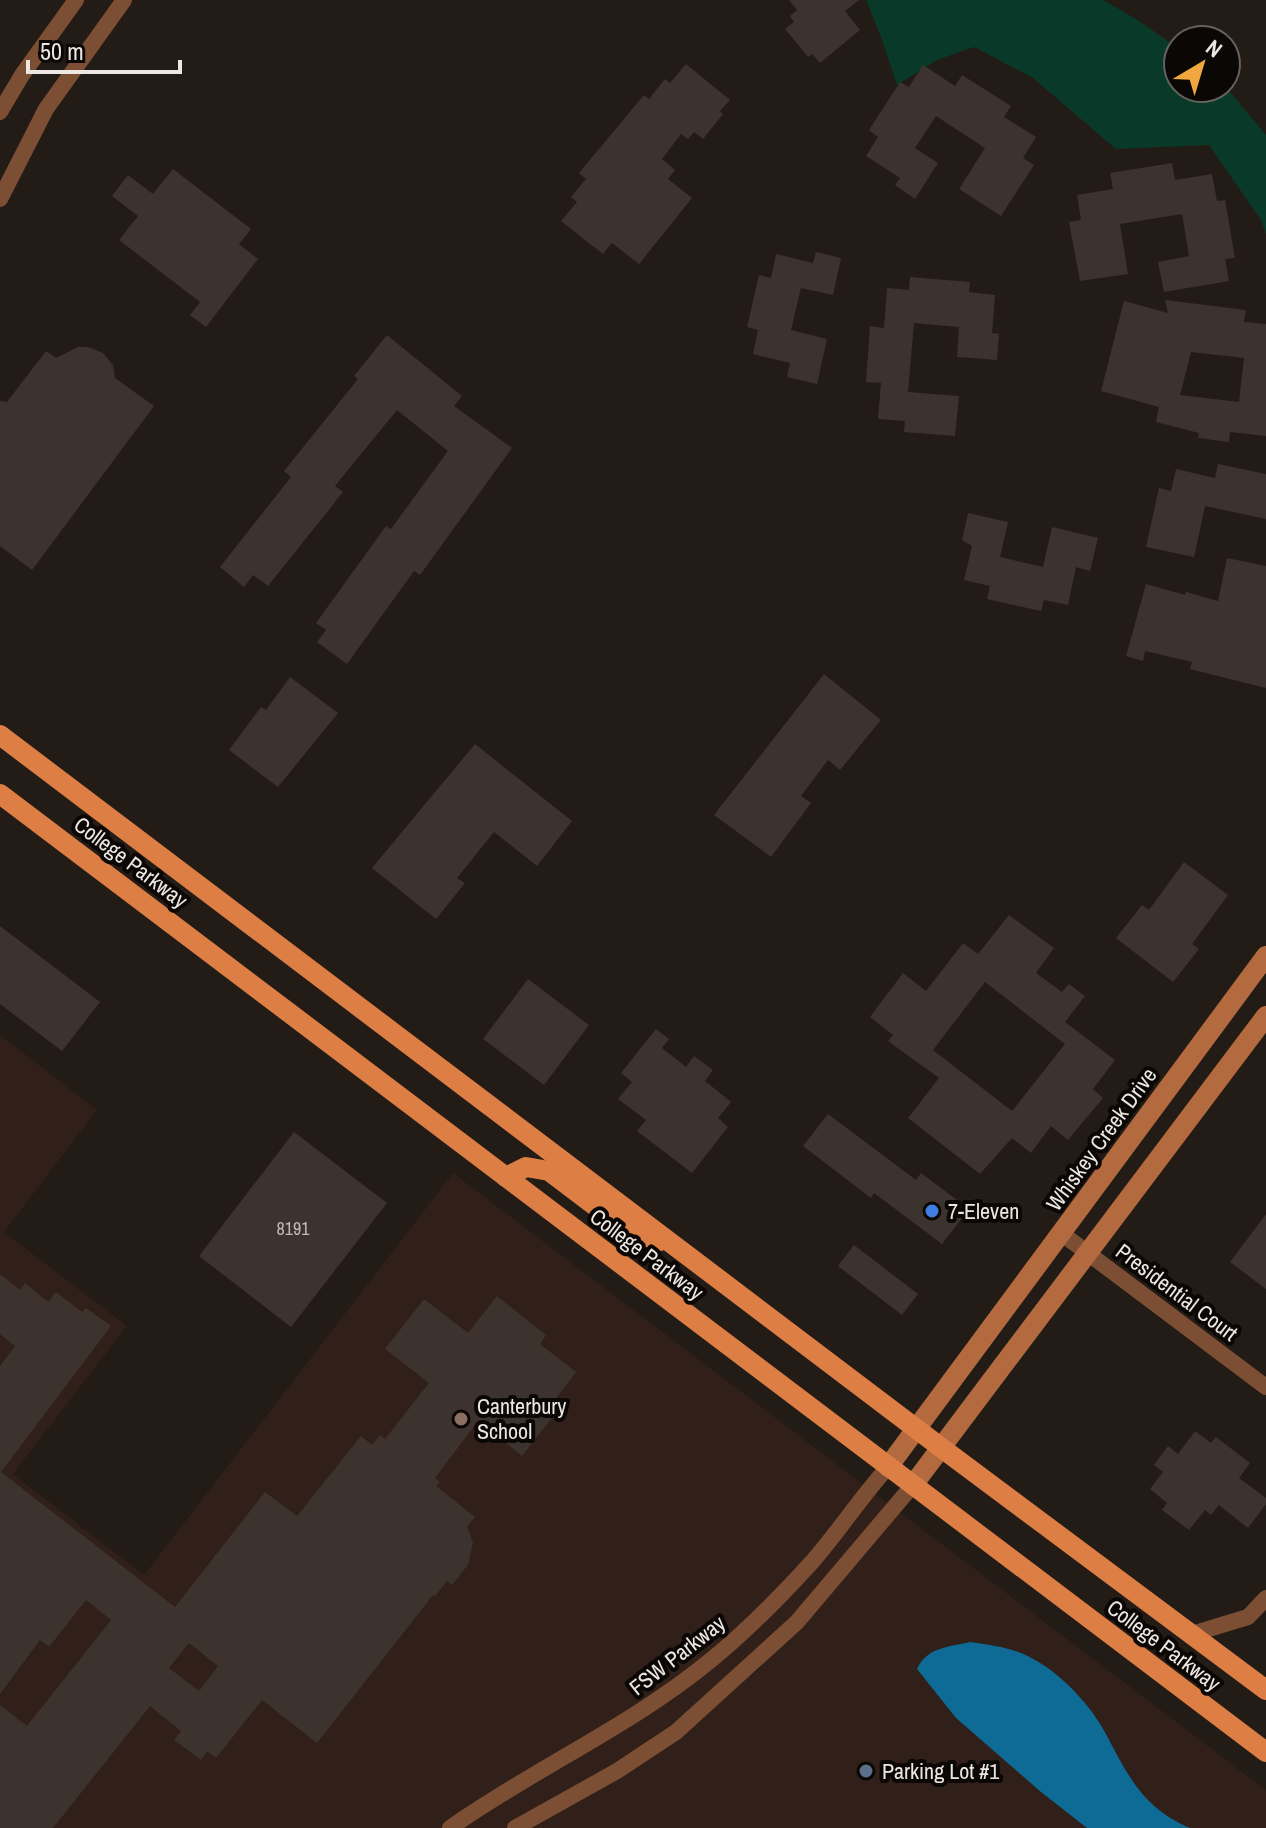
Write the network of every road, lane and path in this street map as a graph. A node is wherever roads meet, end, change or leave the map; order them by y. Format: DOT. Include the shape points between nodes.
graph roads {
  1 [pos="76,0"];
  2 [pos="124,0"];
  3 [pos="0,112"];
  4 [pos="0,199"];
  5 [pos="0,735"];
  6 [pos="0,794"];
  7 [pos="1266,956"];
  8 [pos="1266,1016"];
  9 [pos="506,1177"];
  10 [pos="1061,1233"];
  11 [pos="675,1246"];
  12 [pos="1089,1254"];
  13 [pos="1266,1387"];
  14 [pos="918,1430"];
  15 [pos="943,1449"];
  16 [pos="888,1467"];
  17 [pos="913,1485"];
  18 [pos="1265,1600"];
  19 [pos="1192,1634"];
  20 [pos="1266,1690"];
  21 [pos="1266,1752"];
  22 [pos="450,1828"];
  23 [pos="515,1828"];
  1 -- 3 [label="street"];
  2 -- 4 [label="street" via="46,109"];
  5 -- 11 [label="main road, College Parkway"];
  6 -- 9 [label="main road, College Parkway"];
  7 -- 10 [label="street, Whiskey Creek Drive"];
  8 -- 12 [label="street"];
  9 -- 11 [label="main road" via="526,1167 549,1171 627,1230"];
  9 -- 16 [label="main road, College Parkway"];
  10 -- 12 [label="street, Presidential Court"];
  10 -- 14 [label="street, Whiskey Creek Drive"];
  11 -- 14 [label="main road, College Parkway"];
  12 -- 13 [label="street, Presidential Court"];
  12 -- 15 [label="street"];
  14 -- 15 [label="main road, College Parkway"];
  14 -- 16 [label="street, Whiskey Creek Drive"];
  15 -- 17 [label="street"];
  15 -- 19 [label="main road, College Parkway"];
  16 -- 17 [label="main road, College Parkway"];
  16 -- 22 [label="street, FSW Parkway" via="813,1560 712,1660 651,1705"];
  17 -- 21 [label="main road, College Parkway"];
  17 -- 23 [label="street" via="797,1622 676,1732"];
  18 -- 19 [label="street" via="1248,1617"];
  19 -- 20 [label="main road, College Parkway"];
}
